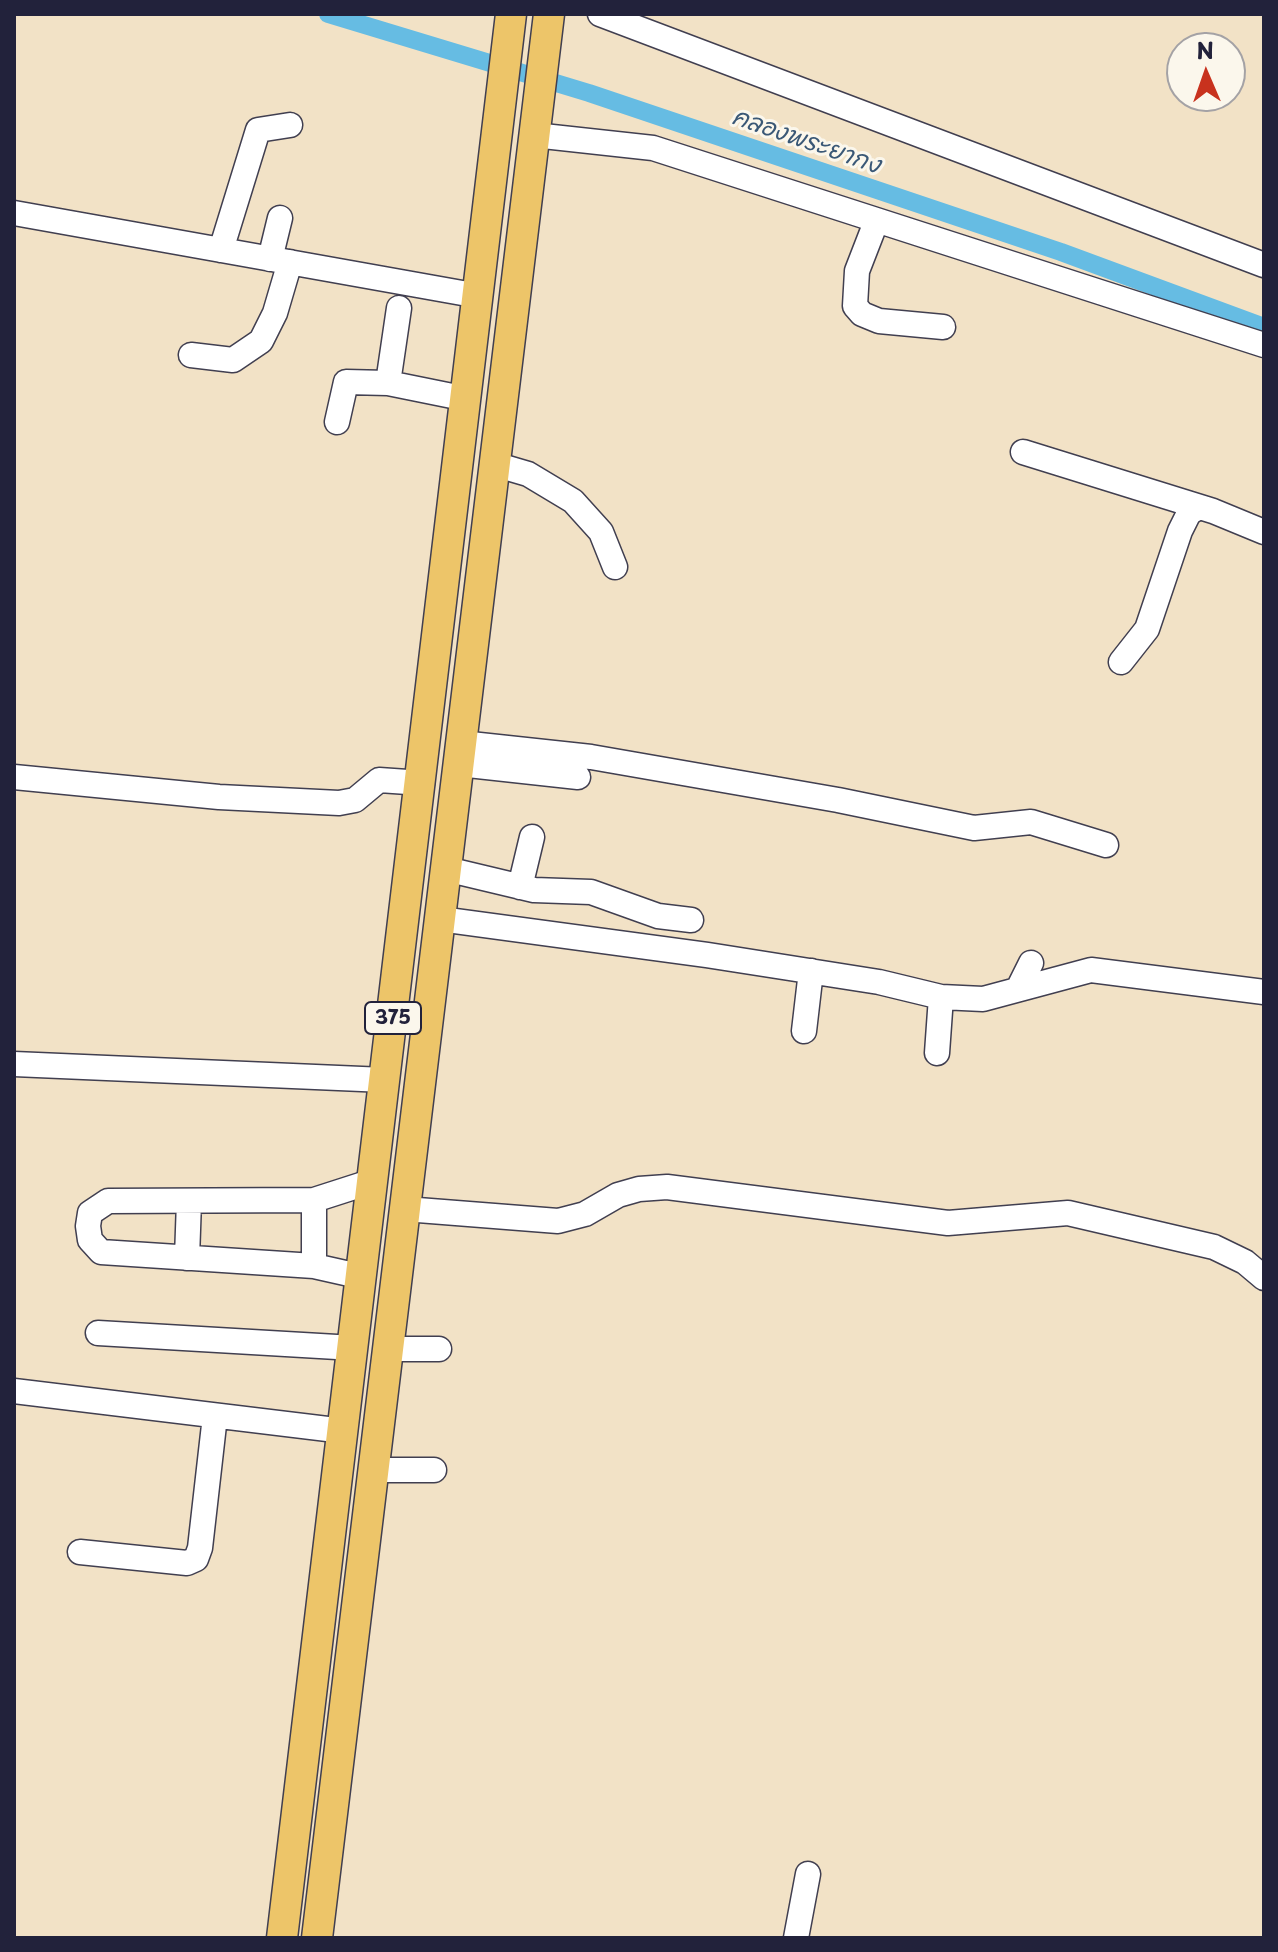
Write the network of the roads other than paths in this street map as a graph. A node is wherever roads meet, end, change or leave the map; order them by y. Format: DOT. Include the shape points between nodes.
graph roads {
  1 [pos="511,14"];
  2 [pos="600,14"];
  3 [pos="549,17"];
  4 [pos="536,121"];
  5 [pos="290,125"];
  6 [pos="14,213"];
  7 [pos="280,218"];
  8 [pos="876,222"];
  9 [pos="221,250"];
  10 [pos="280,260"];
  11 [pos="1264,265"];
  12 [pos="479,296"];
  13 [pos="399,308"];
  14 [pos="943,327"];
  15 [pos="1264,345"];
  16 [pos="191,355"];
  17 [pos="388,383"];
  18 [pos="467,399"];
  19 [pos="337,422"];
  20 [pos="1023,452"];
  21 [pos="494,464"];
  22 [pos="1199,507"];
  23 [pos="1264,532"];
  24 [pos="615,567"];
  25 [pos="1121,662"];
  26 [pos="460,754"];
  27 [pos="14,777"];
  28 [pos="578,777"];
  29 [pos="422,783"];
  30 [pos="532,837"];
  31 [pos="1106,845"];
  32 [pos="446,869"];
  33 [pos="520,887"];
  34 [pos="440,919"];
  35 [pos="691,920"];
  36 [pos="1031,963"];
  37 [pos="811,971"];
  38 [pos="399,974"];
  39 [pos="433,976"];
  40 [pos="1018,989"];
  41 [pos="1264,992"];
  42 [pos="941,997"];
  43 [pos="804,1031"];
  44 [pos="937,1053"];
  45 [pos="14,1064"];
  46 [pos="385,1080"];
  47 [pos="373,1181"];
  48 [pos="314,1200"];
  49 [pos="189,1201"];
  50 [pos="405,1209"];
  51 [pos="187,1258"];
  52 [pos="314,1266"];
  53 [pos="363,1277"];
  54 [pos="1264,1278"];
  55 [pos="98,1333"];
  56 [pos="354,1348"];
  57 [pos="388,1349"];
  58 [pos="439,1349"];
  59 [pos="14,1391"];
  60 [pos="215,1416"];
  61 [pos="344,1431"];
  62 [pos="373,1470"];
  63 [pos="434,1470"];
  64 [pos="80,1552"];
  65 [pos="808,1874"];
  66 [pos="282,1938"];
  67 [pos="317,1938"];
  68 [pos="796,1938"];
  1 -- 12 [label="main road, 375"];
  2 -- 11 [label="street"];
  3 -- 4 [label="main road, 375"];
  4 -- 8 [label="street" via="653,148"];
  4 -- 21 [label="main road, 375"];
  5 -- 9 [label="street" via="258,130"];
  6 -- 9 [label="street"];
  7 -- 10 [label="street"];
  8 -- 14 [label="street" via="857,271 855,306 879,321"];
  8 -- 15 [label="street"];
  9 -- 10 [label="street"];
  10 -- 12 [label="street"];
  10 -- 16 [label="street" via="275,313 261,341 233,360"];
  12 -- 18 [label="main road, 375"];
  13 -- 17 [label="street"];
  17 -- 18 [label="street"];
  17 -- 19 [label="street" via="346,382"];
  18 -- 29 [label="main road, 375"];
  20 -- 22 [label="street"];
  21 -- 24 [label="street" via="528,474 573,501 601,532"];
  21 -- 26 [label="main road, 375"];
  22 -- 23 [label="street"];
  22 -- 25 [label="street" via="1189,513 1180,531 1147,629"];
  26 -- 28 [label="street"];
  26 -- 31 [label="street" via="591,757 974,828 1031,822"];
  26 -- 32 [label="main road, 375"];
  27 -- 29 [label="street" via="339,803 355,800 379,780"];
  29 -- 38 [label="main road, 375"];
  30 -- 33 [label="street"];
  32 -- 33 [label="street"];
  32 -- 34 [label="main road, 375"];
  33 -- 35 [label="street" via="591,892 658,916"];
  34 -- 37 [label="street"];
  34 -- 39 [label="main road, 375"];
  36 -- 40 [label="street"];
  37 -- 42 [label="street"];
  37 -- 43 [label="street"];
  38 -- 39 [label="main road"];
  38 -- 46 [label="main road, 375"];
  39 -- 50 [label="main road, 375"];
  40 -- 41 [label="street" via="1091,970"];
  40 -- 42 [label="street" via="983,999"];
  42 -- 44 [label="street"];
  45 -- 46 [label="street"];
  46 -- 47 [label="main road, 375"];
  47 -- 48 [label="street"];
  47 -- 53 [label="main road, 375"];
  48 -- 49 [label="street"];
  48 -- 52 [label="street"];
  49 -- 51 [label="street"];
  49 -- 51 [label="street" via="108,1201 90,1213 88,1226 90,1240 101,1252"];
  50 -- 54 [label="street" via="558,1221 585,1214 618,1195 667,1187 948,1223 1068,1213 1214,1247"];
  50 -- 57 [label="main road, 375"];
  51 -- 52 [label="street"];
  52 -- 53 [label="street"];
  53 -- 56 [label="main road, 375"];
  55 -- 56 [label="street"];
  56 -- 61 [label="main road, 375"];
  57 -- 58 [label="street"];
  57 -- 62 [label="main road, 375"];
  59 -- 60 [label="street"];
  60 -- 61 [label="street"];
  60 -- 64 [label="street" via="196,1559 187,1563"];
  61 -- 66 [label="main road, 375"];
  62 -- 63 [label="street"];
  62 -- 67 [label="main road, 375"];
  65 -- 68 [label="street"];
}
